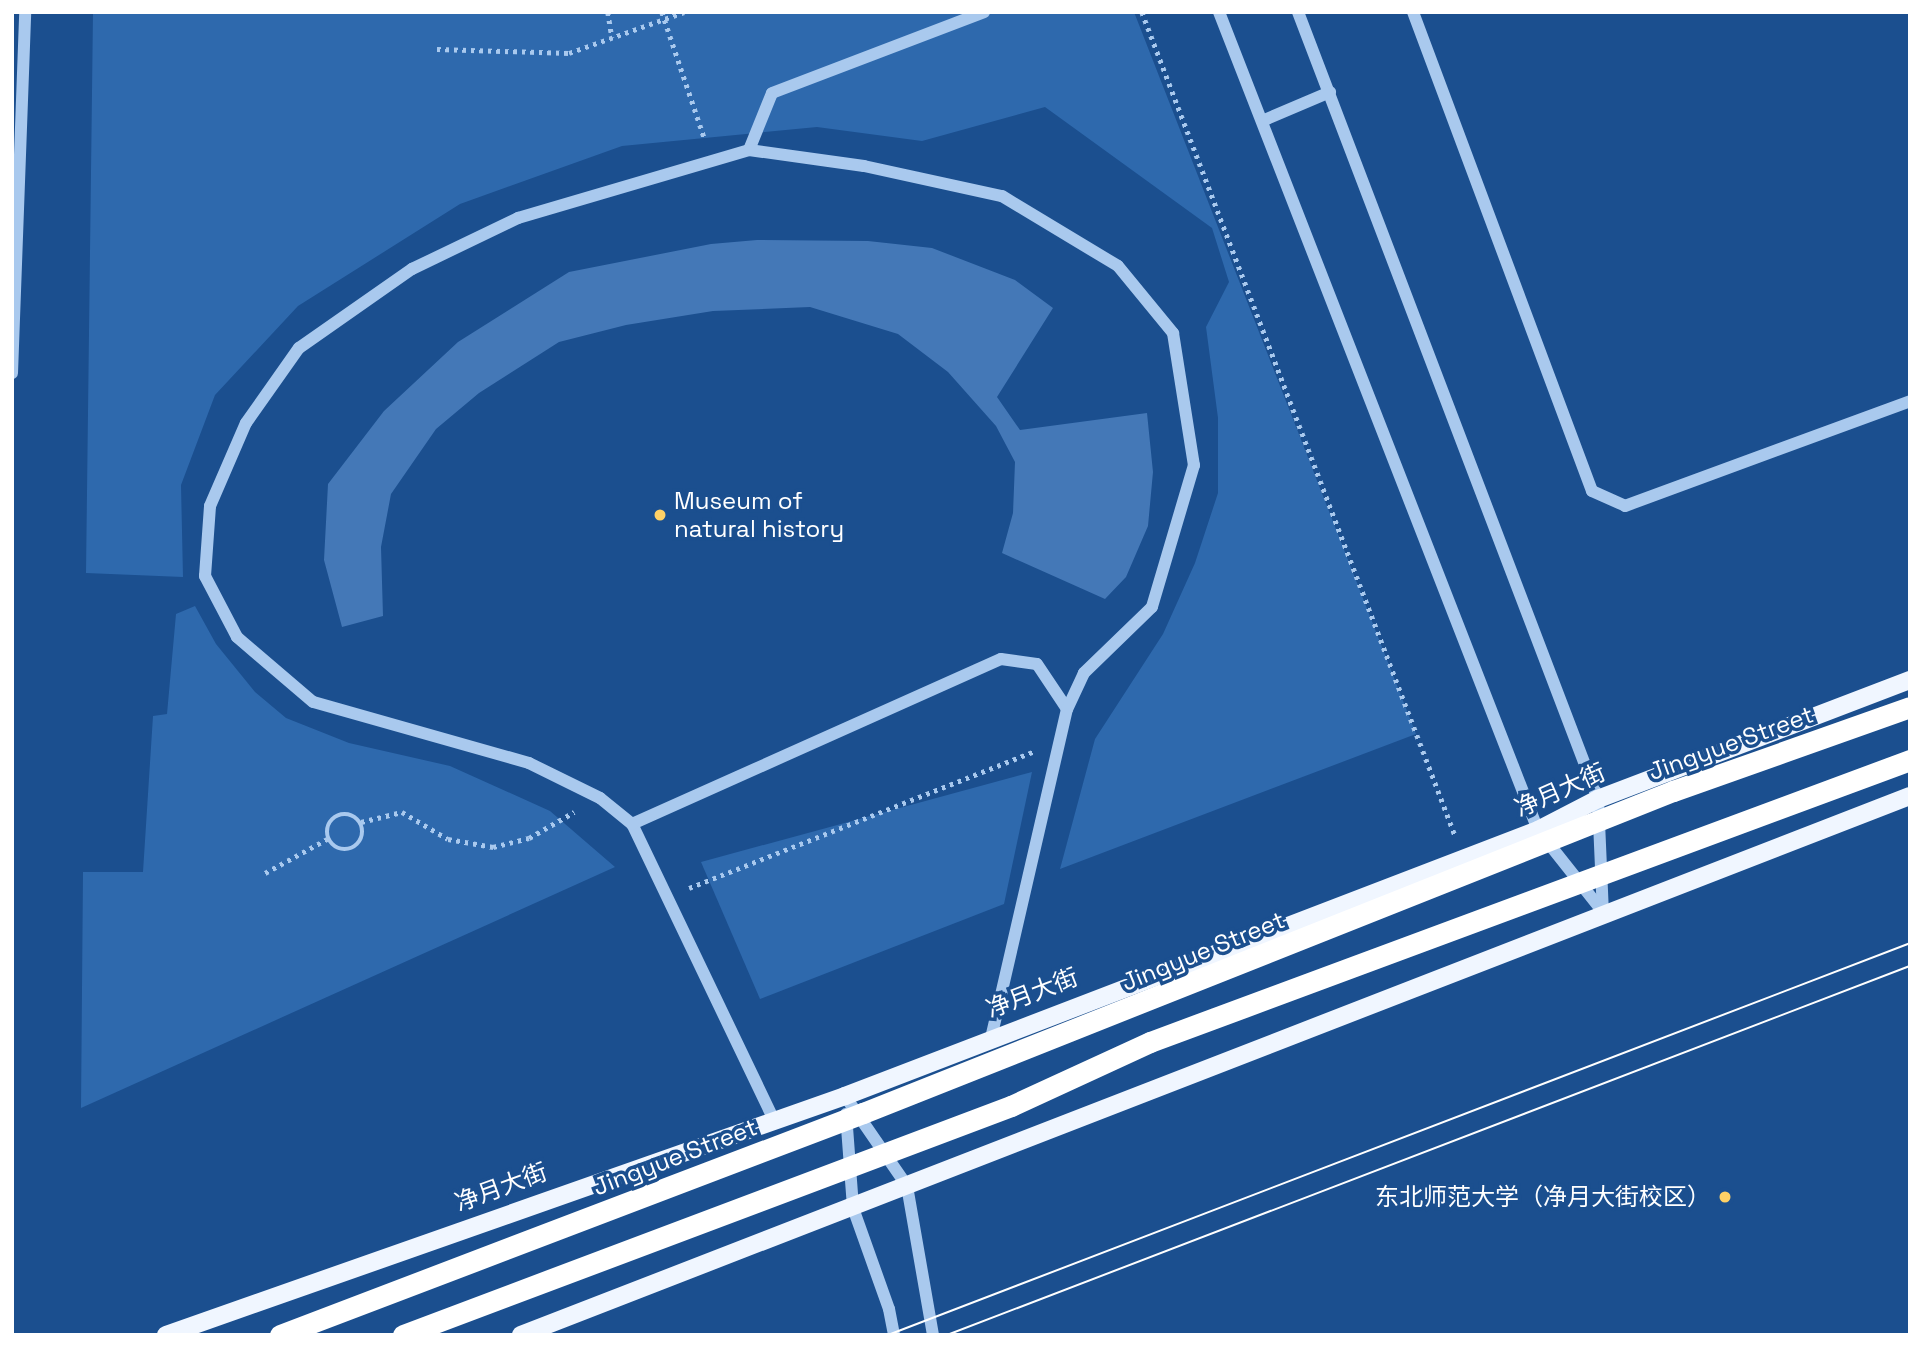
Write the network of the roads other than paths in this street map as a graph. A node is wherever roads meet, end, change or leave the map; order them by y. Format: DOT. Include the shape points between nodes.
graph roads {
  1 [pos="25,12"];
  2 [pos="984,12"];
  3 [pos="1219,12"];
  4 [pos="1298,12"];
  5 [pos="1413,12"];
  6 [pos="1330,92"];
  7 [pos="1262,121"];
  8 [pos="749,150"];
  9 [pos="12,373"];
  10 [pos="1910,401"];
  11 [pos="1910,680"];
  12 [pos="1910,707"];
  13 [pos="1067,709"];
  14 [pos="1910,760"];
  15 [pos="1910,796"];
  16 [pos="1598,799"];
  17 [pos="632,824"];
  18 [pos="1538,830"];
  19 [pos="1603,912"];
  20 [pos="991,1037"];
  21 [pos="845,1096"];
  22 [pos="773,1118"];
  23 [pos="907,1186"];
  24 [pos="853,1208"];
  25 [pos="166,1335"];
  26 [pos="281,1335"];
  27 [pos="403,1335"];
  28 [pos="520,1335"];
  29 [pos="894,1335"];
  30 [pos="933,1335"];
  1 -- 9 [label="street"];
  2 -- 8 [label="street" via="772,93"];
  3 -- 7 [label="street"];
  4 -- 6 [label="street"];
  5 -- 10 [label="street" via="1592,491 1625,506"];
  6 -- 7 [label="street"];
  6 -- 16 [label="street"];
  7 -- 18 [label="street"];
  8 -- 13 [label="street" via="863,166 1002,196 1118,266 1173,332 1194,466 1175,540 1152,607 1084,673"];
  8 -- 17 [label="street" via="518,218 412,269 299,348 246,424 210,506 205,576 237,637 313,702 529,763 600,798"];
  11 -- 16 [label="main road, 净月大街"];
  12 -- 26 [label="highway, Jingyue Street, bridge" via="1674,791 863,1113"];
  13 -- 17 [label="street" via="1037,664 1001,659"];
  13 -- 20 [label="street"];
  14 -- 27 [label="highway, bridge" via="1150,1042 1011,1105"];
  15 -- 19 [label="main road"];
  16 -- 18 [label="main road, 净月大街"];
  16 -- 19 [label="street"];
  17 -- 22 [label="street"];
  18 -- 19 [label="street"];
  18 -- 20 [label="main road, 净月大街"];
  19 -- 23 [label="main road"];
  20 -- 21 [label="main road, 净月大街"];
  21 -- 22 [label="main road, 净月大街"];
  21 -- 23 [label="street"];
  21 -- 24 [label="street"];
  22 -- 25 [label="main road, 净月大街"];
  23 -- 24 [label="main road"];
  23 -- 30 [label="street"];
  24 -- 28 [label="main road"];
  24 -- 29 [label="street"];
}
